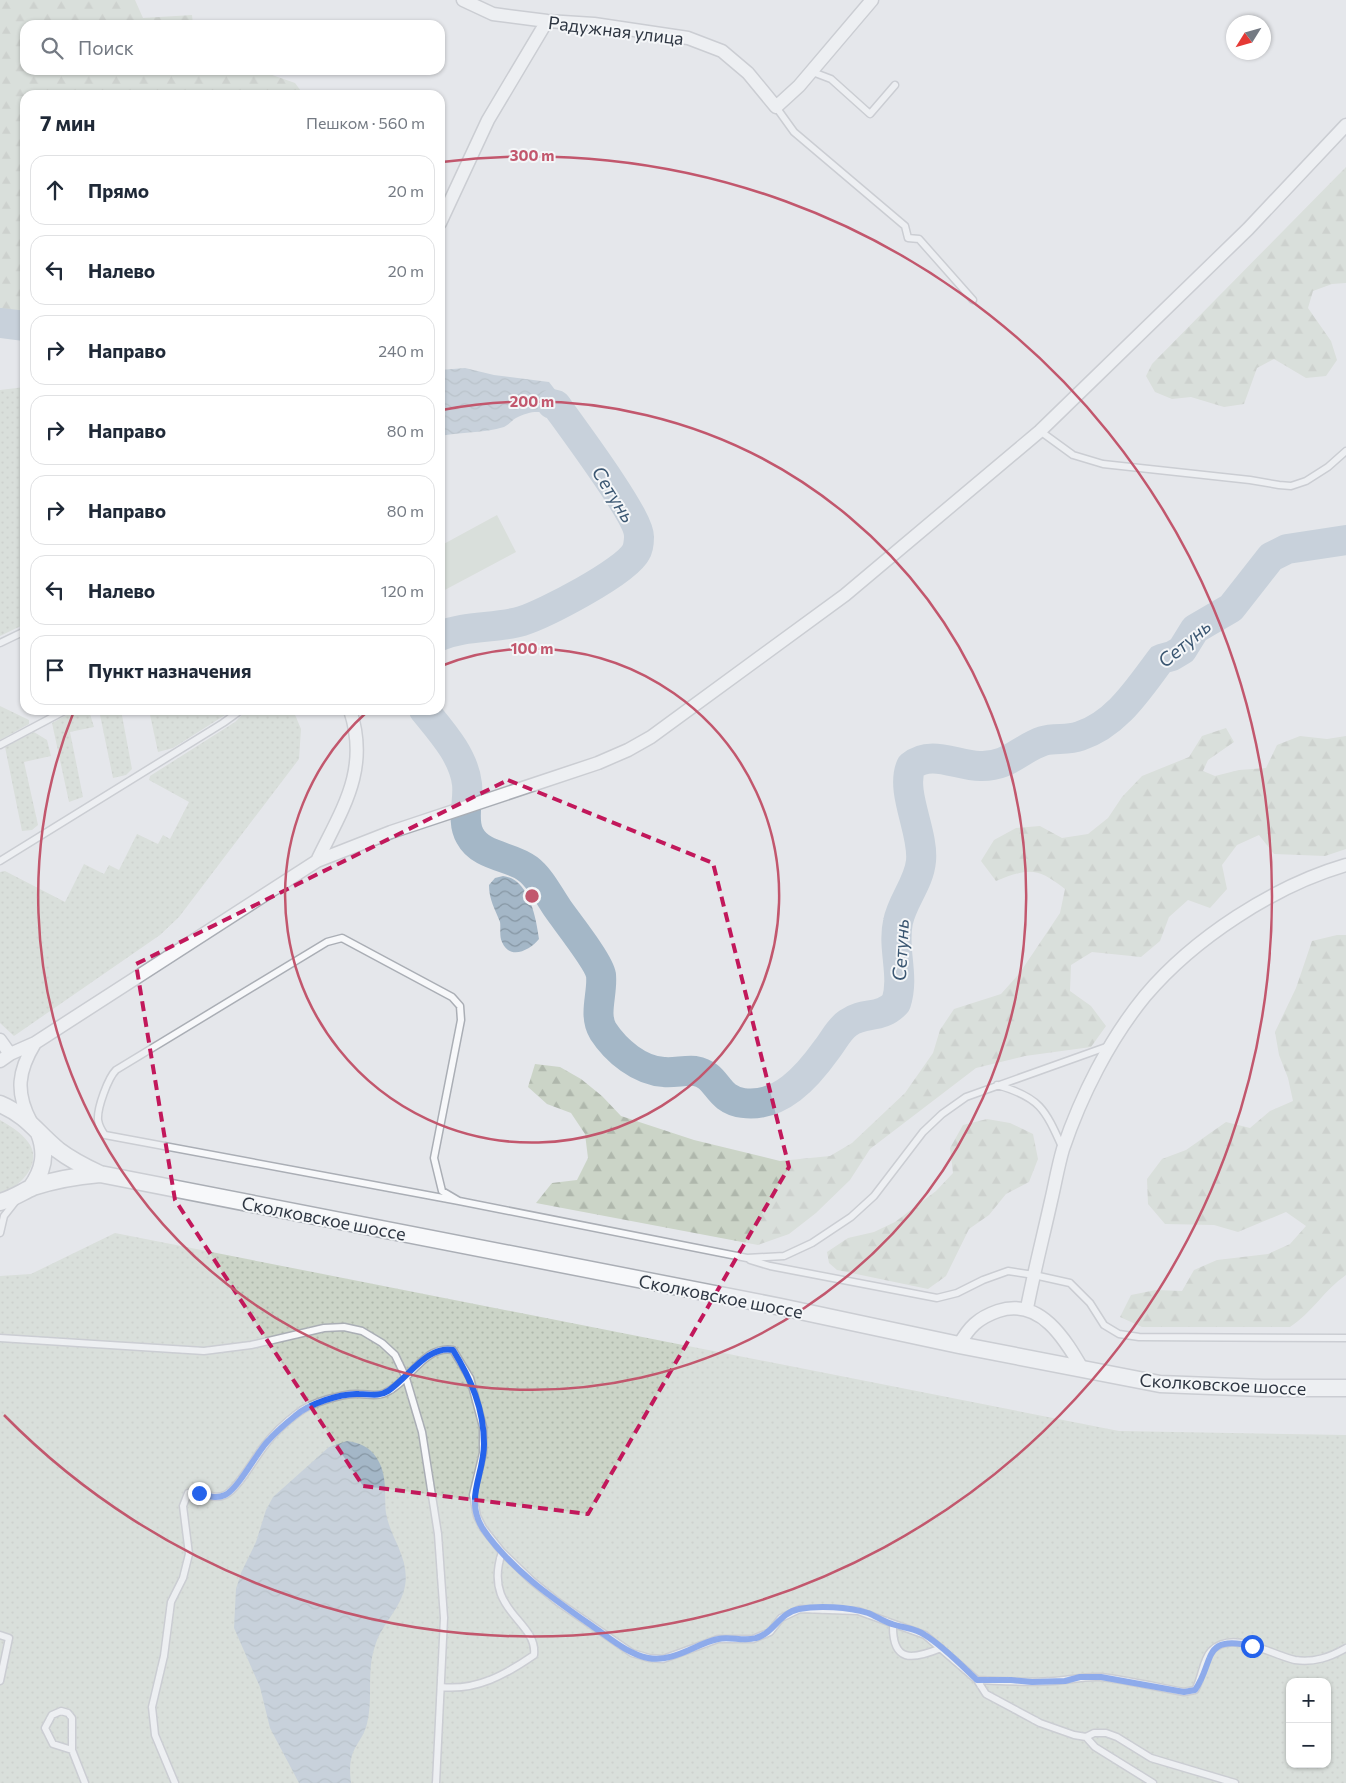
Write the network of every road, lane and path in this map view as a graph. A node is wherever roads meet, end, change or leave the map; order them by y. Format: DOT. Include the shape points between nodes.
graph roads {
  1 [pos="463,0"];
  2 [pos="872,0"];
  3 [pos="547,21"];
  4 [pos="810,72"];
  5 [pos="895,85"];
  6 [pos="776,107"];
  7 [pos="1346,125"];
  8 [pos="445,212"];
  9 [pos="973,300"];
  10 [pos="1040,431"];
  11 [pos="1346,451"];
  12 [pos="20,633"];
  13 [pos="0,643"];
  14 [pos="57,715"];
  15 [pos="233,715"];
  16 [pos="351,715"];
  17 [pos="0,745"];
  18 [pos="0,861"];
  19 [pos="316,861"];
  20 [pos="1346,865"];
  21 [pos="0,1040"];
  22 [pos="35,1043"];
  23 [pos="1111,1045"];
  24 [pos="5,1058"];
  25 [pos="996,1085"];
  26 [pos="0,1104"];
  27 [pos="34,1126"];
  28 [pos="1063,1150"];
  29 [pos="100,1174"];
  30 [pos="26,1191"];
  31 [pos="459,1201"];
  32 [pos="0,1202"];
  33 [pos="0,1233"];
  34 [pos="747,1258"];
  35 [pos="1034,1275"];
  36 [pos="1027,1308"];
  37 [pos="0,1338"];
  38 [pos="1346,1338"];
  39 [pos="959,1345"];
  40 [pos="1083,1370"];
  41 [pos="406,1378"];
  42 [pos="1346,1388"];
  43 [pos="502,1552"];
  44 [pos="893,1624"];
  45 [pos="0,1635"];
  46 [pos="941,1648"];
  47 [pos="1346,1648"];
  48 [pos="977,1680"];
  49 [pos="0,1681"];
  50 [pos="441,1687"];
  51 [pos="1086,1736"];
  52 [pos="72,1750"];
  53 [pos="85,1783"];
  54 [pos="175,1783"];
  55 [pos="436,1783"];
  56 [pos="1153,1783"];
  57 [pos="1235,1783"];
  1 -- 3 [label="street, Радужная улица" via="493,14"];
  2 -- 4 [label="street"];
  3 -- 6 [label="street, Радужная улица" via="594,24 688,38 722,50 748,73"];
  3 -- 8 [label="street" via="488,120"];
  4 -- 5 [label="lane" via="831,79 870,114"];
  4 -- 6 [label="street"];
  6 -- 9 [label="lane" via="794,132 904,226 908,238 919,239"];
  7 -- 10 [label="street" via="1248,229"];
  10 -- 11 [label="lane" via="1073,455 1103,464 1291,486 1306,481"];
  10 -- 19 [label="street" via="846,595 651,737 598,763"];
  12 -- 13 [label="lane"];
  14 -- 17 [label="lane"];
  15 -- 18 [label="lane"];
  16 -- 19 [label="street" via="356,734 356,772 349,794"];
  19 -- 22 [label="street"];
  20 -- 23 [label="street" via="1295,883 1244,913 1190,952 1145,996"];
  21 -- 24 [label="street"];
  22 -- 24 [label="street"];
  22 -- 27 [label="street" via="21,1074 20,1088"];
  23 -- 25 [label="lane"];
  23 -- 28 [label="street"];
  25 -- 28 [label="lane" via="1020,1092 1036,1102 1048,1115"];
  25 -- 34 [label="lane" via="966,1097 942,1114 923,1132 874,1196 851,1217 812,1243 784,1256"];
  26 -- 27 [label="street"];
  27 -- 29 [label="street" via="68,1158"];
  27 -- 30 [label="street" via="44,1152 43,1162 40,1174"];
  28 -- 35 [label="street"];
  29 -- 30 [label="street" via="78,1176"];
  29 -- 39 [label="street, Сколковское шоссе"];
  30 -- 32 [label="street"];
  30 -- 33 [label="lane" via="4,1216"];
  31 -- 31 [label="lane" via="105,1135 98,1118 107,1083 116,1070 327,942 342,938 452,996 460,1006 461,1020 434,1158 442,1191"];
  31 -- 34 [label="lane"];
  34 -- 35 [label="lane" via="770,1266 937,1298 1008,1271"];
  35 -- 36 [label="street"];
  35 -- 38 [label="lane" via="1070,1283 1090,1303 1104,1324 1119,1334 1139,1337"];
  36 -- 39 [label="street" via="1007,1308 981,1317 966,1331"];
  36 -- 40 [label="street" via="1051,1324 1065,1339"];
  37 -- 41 [label="lane" via="204,1350 251,1345 324,1328 344,1327 362,1330 382,1343 395,1355"];
  39 -- 40 [label="street, Сколковское шоссе"];
  40 -- 42 [label="street, Сколковское шоссе" via="1160,1384"];
  41 -- 43 [label="lane" via="422,1361 446,1349 453,1350 470,1378 484,1442 473,1495 483,1528"];
  41 -- 50 [label="lane" via="422,1432 438,1534 444,1618"];
  41 -- 54 [label="lane" via="379,1395 358,1394 312,1405 299,1412 267,1443 234,1489 214,1498 188,1493 183,1506 188,1529 188,1554 171,1602 164,1656 152,1707 155,1735"];
  43 -- 44 [label="lane" via="558,1602 632,1653 648,1658 663,1659 718,1639 753,1639 770,1632 781,1618 800,1609 858,1611"];
  43 -- 50 [label="lane" via="498,1565 501,1597 507,1609 532,1637 534,1656 492,1680 474,1686 459,1689"];
  44 -- 46 [label="lane" via="918,1631"];
  44 -- 46 [label="lane" via="893,1639 902,1654 910,1657"];
  45 -- 49 [label="lane" via="9,1638"];
  46 -- 48 [label="lane"];
  47 -- 48 [label="lane" via="1317,1660 1295,1660 1236,1642 1223,1645 1211,1652 1195,1690 1184,1692 1101,1677 1032,1682"];
  48 -- 51 [label="lane" via="986,1694 1008,1706 1064,1733"];
  50 -- 55 [label="lane"];
  51 -- 56 [label="lane" via="1095,1747"];
  51 -- 57 [label="lane" via="1106,1733 1151,1758"];
  52 -- 52 [label="lane" via="72,1718 61,1711 52,1715 45,1728 53,1744"];
  52 -- 53 [label="lane"];
}
